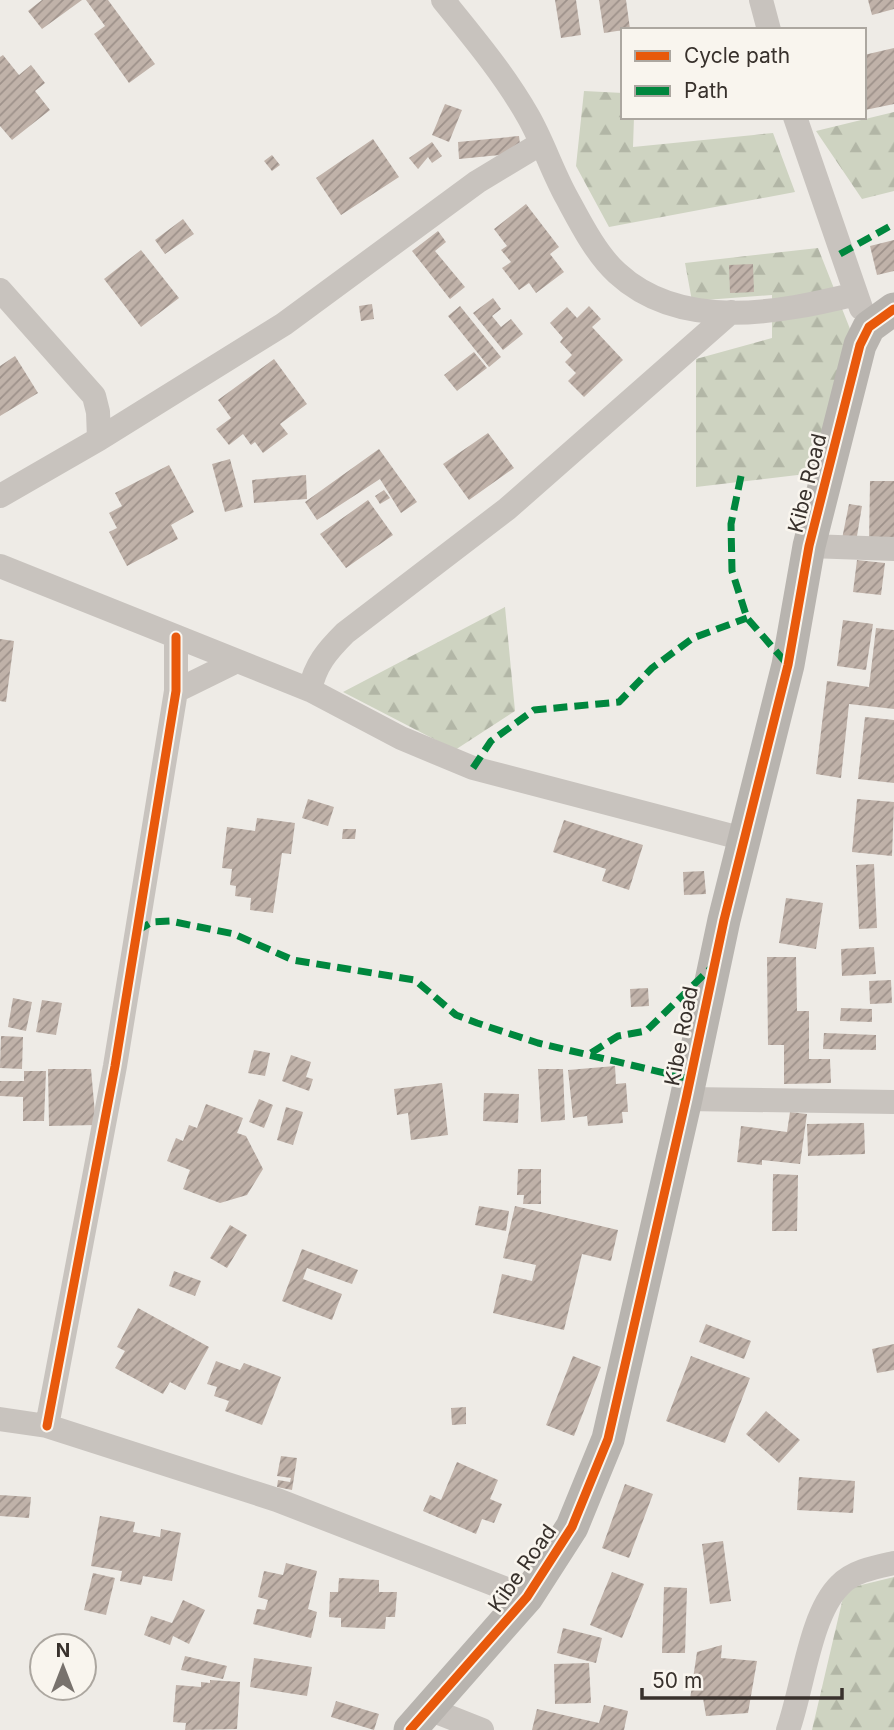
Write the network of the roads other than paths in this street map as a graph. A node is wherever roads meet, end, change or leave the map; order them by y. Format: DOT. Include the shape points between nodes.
graph roads {
  1 [pos="443,0"];
  2 [pos="761,0"];
  3 [pos="768,28"];
  4 [pos="795,119"];
  5 [pos="540,144"];
  6 [pos="0,290"];
  7 [pos="856,295"];
  8 [pos="731,312"];
  9 [pos="882,318"];
  10 [pos="99,439"];
  11 [pos="0,496"];
  12 [pos="809,546"];
  13 [pos="894,549"];
  14 [pos="0,566"];
  15 [pos="176,637"];
  16 [pos="237,661"];
  17 [pos="310,690"];
  18 [pos="176,691"];
  19 [pos="744,839"];
  20 [pos="686,1099"];
  21 [pos="894,1102"];
  22 [pos="0,1419"];
  23 [pos="47,1426"];
  24 [pos="894,1563"];
  25 [pos="527,1597"];
  26 [pos="419,1720"];
  27 [pos="482,1730"];
  28 [pos="788,1730"];
  1 -- 5 [label="street" via="491,60 529,117"];
  2 -- 3 [label="street"];
  4 -- 7 [label="street"];
  5 -- 8 [label="street" via="572,207 615,272 642,292 682,310"];
  5 -- 10 [label="street" via="477,181 284,324"];
  6 -- 10 [label="street" via="94,396"];
  7 -- 8 [label="street" via="805,306"];
  7 -- 9 [label="street"];
  8 -- 17 [label="street" via="507,509 345,633 313,672"];
  9 -- 12 [label="street, Kibe Road" via="860,345"];
  10 -- 11 [label="street"];
  12 -- 13 [label="street"];
  12 -- 19 [label="street, Kibe Road" via="788,665"];
  14 -- 15 [label="street"];
  15 -- 16 [label="street"];
  15 -- 18 [label="street"];
  16 -- 17 [label="street"];
  16 -- 18 [label="street"];
  17 -- 19 [label="street" via="401,738 473,768"];
  18 -- 23 [label="street" via="116,1066"];
  19 -- 20 [label="street, Kibe Road"];
  20 -- 21 [label="street"];
  20 -- 25 [label="street, Kibe Road" via="608,1439 572,1527"];
  22 -- 23 [label="street"];
  23 -- 25 [label="street" via="277,1500"];
  24 -- 28 [label="street" via="870,1568 841,1583 820,1611"];
  25 -- 26 [label="street, Kibe Road"];
  26 -- 27 [label="street"];
}
